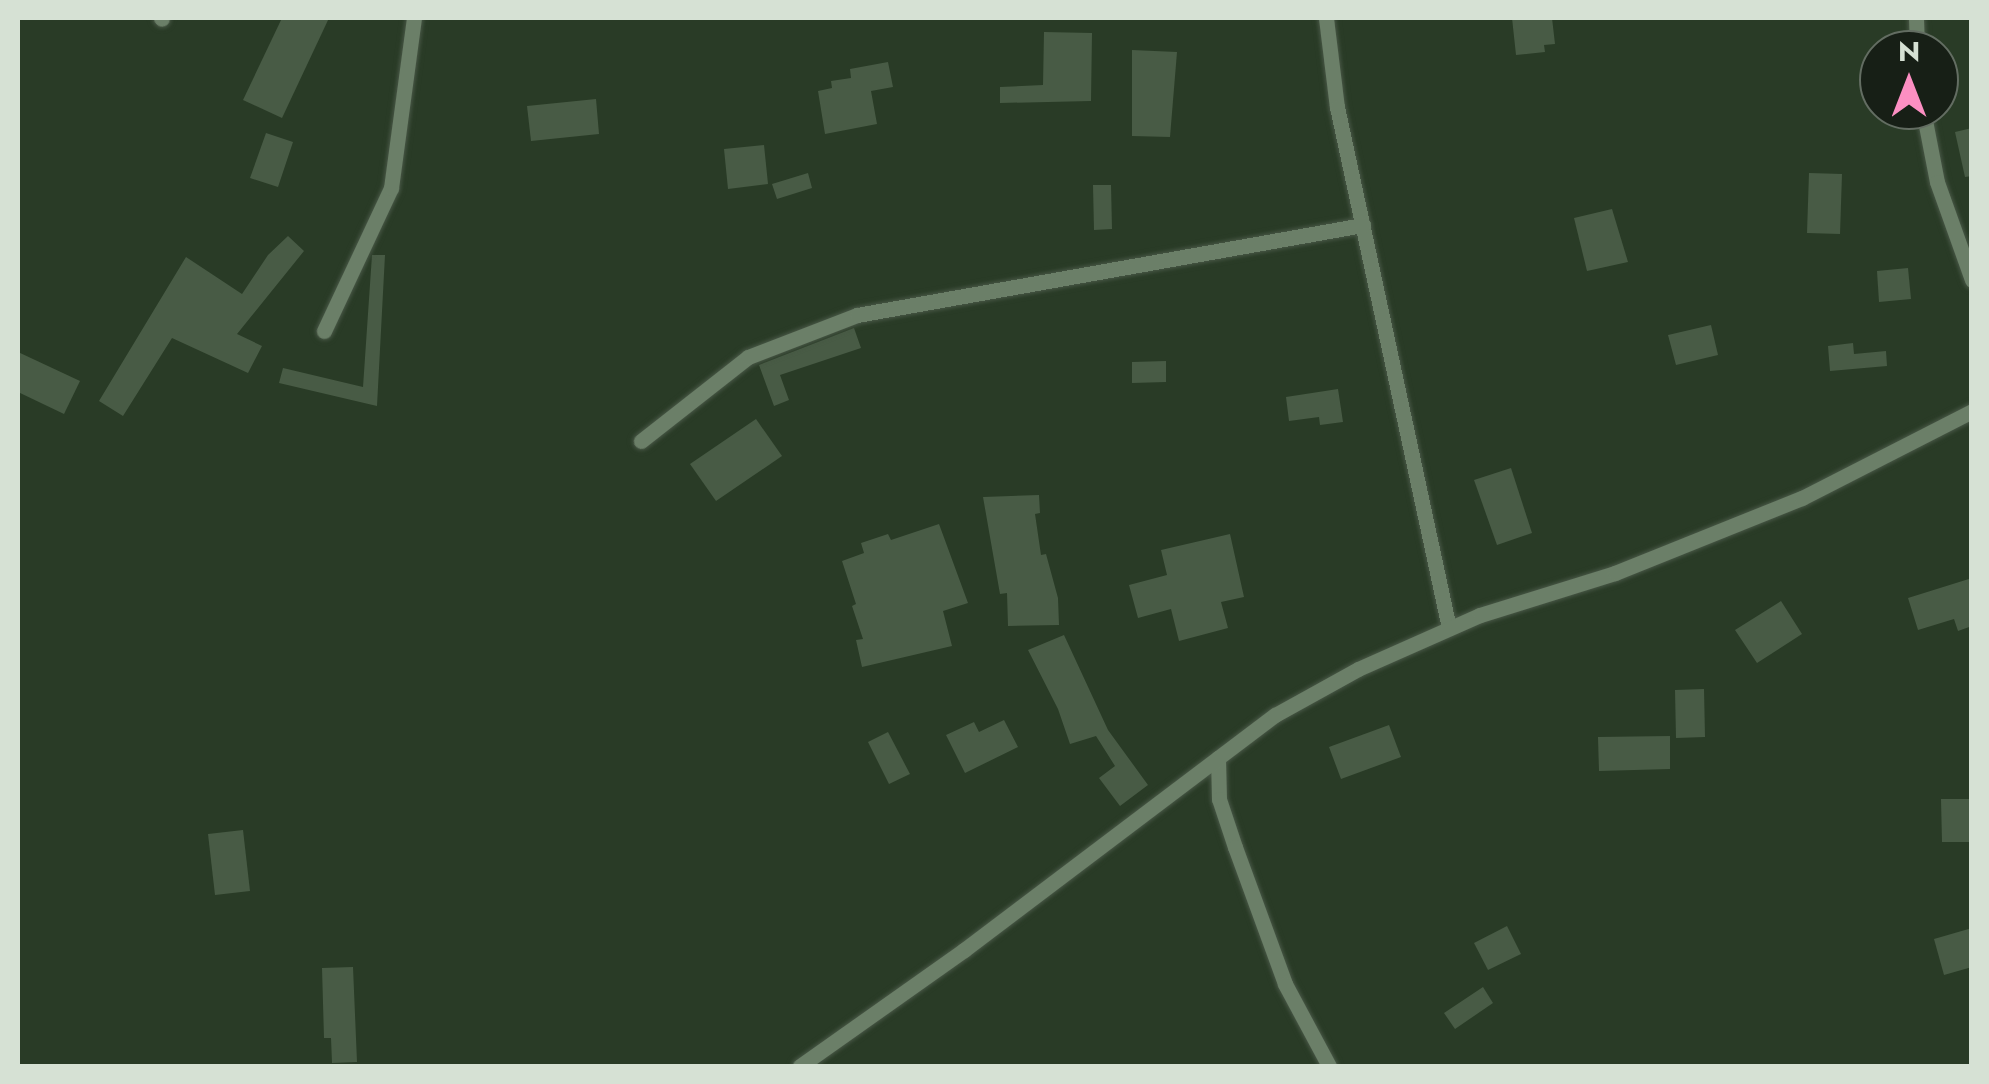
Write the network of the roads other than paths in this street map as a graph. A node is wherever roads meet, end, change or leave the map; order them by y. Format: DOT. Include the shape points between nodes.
graph roads {
  1 [pos="414,18"];
  2 [pos="1326,18"];
  3 [pos="1927,130"];
  4 [pos="1363,225"];
  5 [pos="1972,280"];
  6 [pos="324,331"];
  7 [pos="1972,411"];
  8 [pos="641,441"];
  9 [pos="1449,628"];
  10 [pos="1218,758"];
  11 [pos="800,1066"];
  12 [pos="1330,1066"];
  1 -- 6 [label="street" via="391,188"];
  2 -- 4 [label="street"];
  3 -- 5 [label="street" via="1937,182"];
  4 -- 8 [label="street" via="857,314 748,357"];
  4 -- 9 [label="street"];
  7 -- 9 [label="street" via="1802,498 1615,573"];
  9 -- 10 [label="street" via="1358,669"];
  10 -- 11 [label="street"];
  10 -- 12 [label="street" via="1219,799 1236,847 1286,984"];
}
